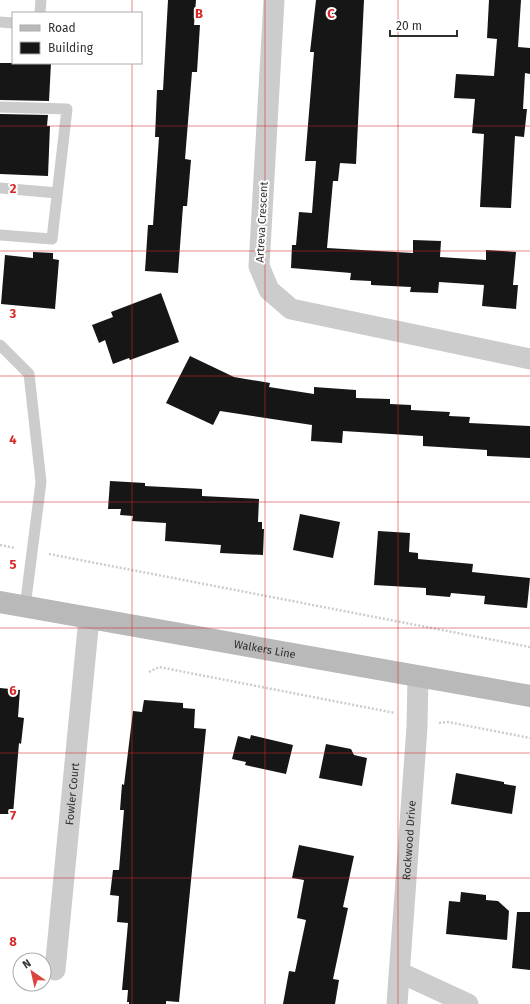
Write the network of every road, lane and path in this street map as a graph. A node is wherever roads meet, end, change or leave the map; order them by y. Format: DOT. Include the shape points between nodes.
graph roads {
  1 [pos="41,0"];
  2 [pos="274,0"];
  3 [pos="40,12"];
  4 [pos="0,22"];
  5 [pos="12,23"];
  6 [pos="0,107"];
  7 [pos="0,188"];
  8 [pos="57,193"];
  9 [pos="0,235"];
  10 [pos="0,345"];
  11 [pos="530,359"];
  12 [pos="0,545"];
  13 [pos="32,551"];
  14 [pos="0,602"];
  15 [pos="25,606"];
  16 [pos="89,618"];
  17 [pos="530,647"];
  18 [pos="149,672"];
  19 [pos="418,676"];
  20 [pos="530,696"];
  21 [pos="417,727"];
  22 [pos="530,738"];
  23 [pos="55,970"];
  24 [pos="401,973"];
  25 [pos="397,1004"];
  26 [pos="468,1004"];
  1 -- 3 [label="lane"];
  2 -- 11 [label="street, Artreva Crescent" via="259,266 269,290 291,309"];
  4 -- 5 [label="lane"];
  6 -- 8 [label="lane" via="67,109"];
  7 -- 8 [label="lane"];
  8 -- 9 [label="lane" via="52,239"];
  10 -- 13 [label="lane" via="29,374 41,482"];
  12 -- 13 [label="path"];
  13 -- 15 [label="lane"];
  13 -- 17 [label="path"];
  14 -- 15 [label="main road, Walkers Line"];
  15 -- 16 [label="main road, Walkers Line"];
  16 -- 19 [label="main road, Walkers Line"];
  16 -- 23 [label="street, Fowler Court"];
  18 -- 21 [label="path" via="159,667 397,713"];
  19 -- 20 [label="main road, Walkers Line"];
  19 -- 21 [label="street, Rockwood Drive"];
  21 -- 22 [label="path" via="448,722"];
  21 -- 24 [label="street, Rockwood Drive"];
  24 -- 25 [label="street, Rockwood Drive"];
  24 -- 26 [label="street"];
}
